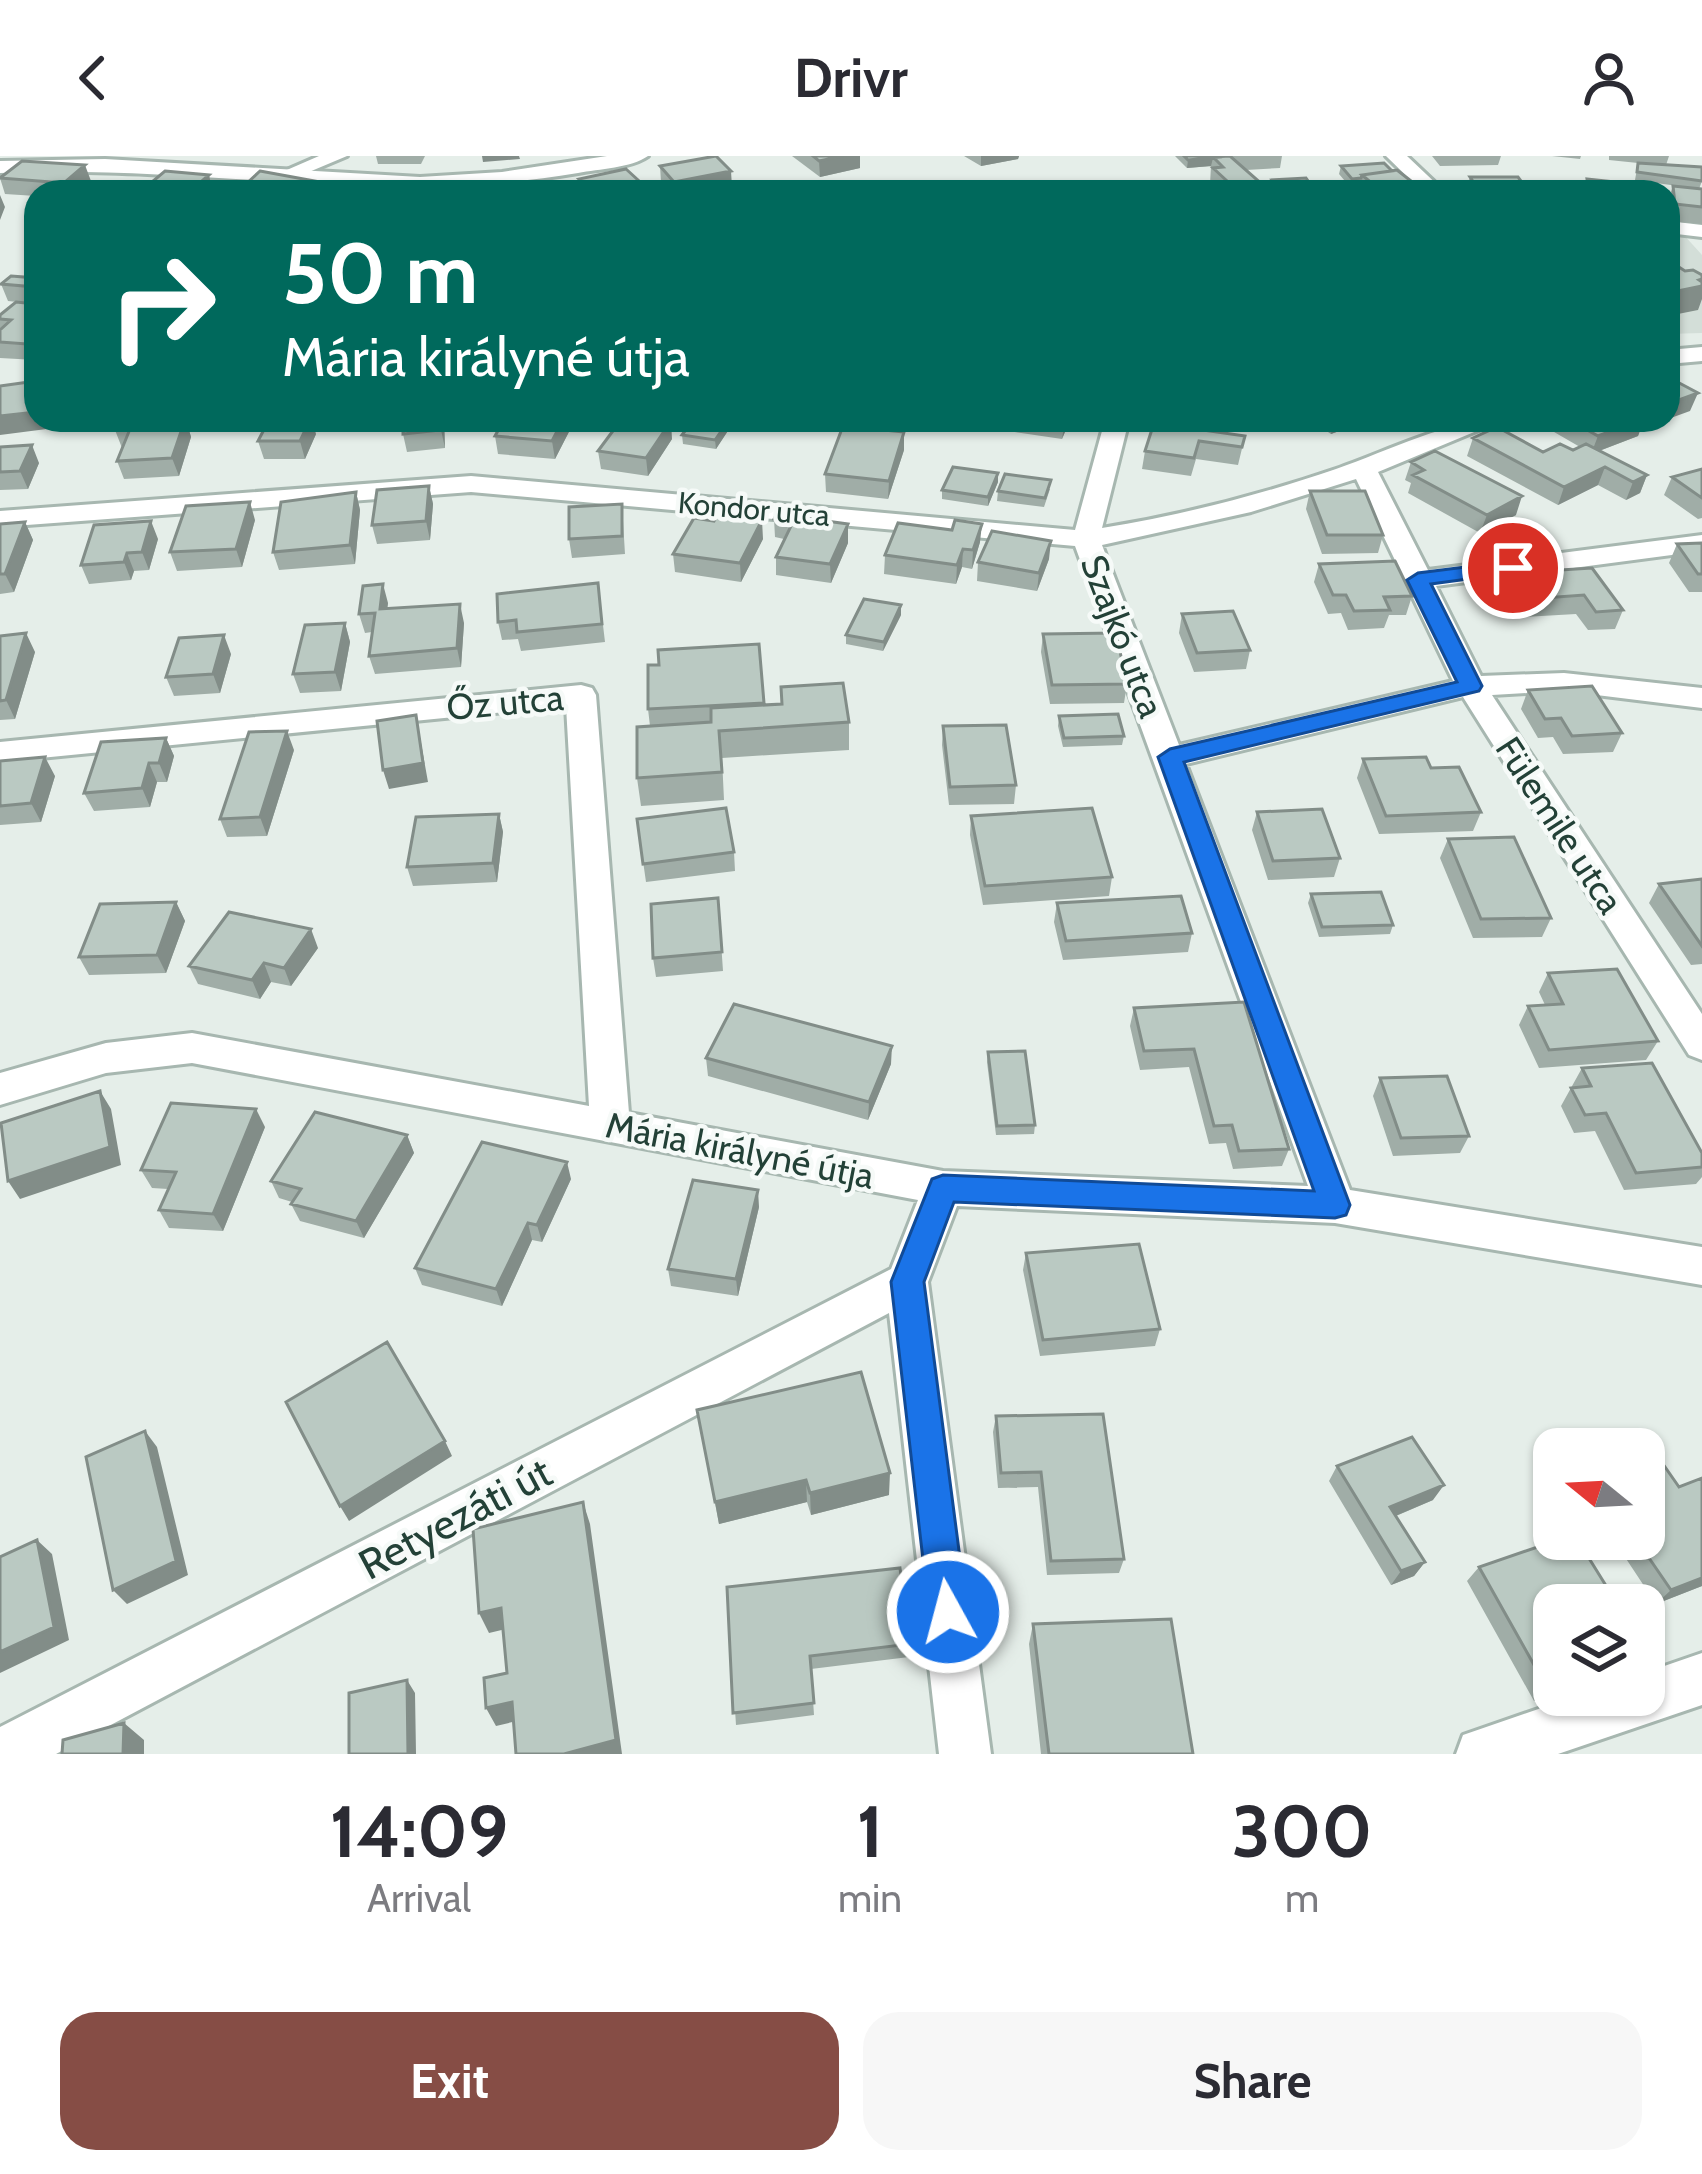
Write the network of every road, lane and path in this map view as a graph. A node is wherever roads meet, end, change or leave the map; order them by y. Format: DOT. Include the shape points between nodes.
graph roads {
  1 [pos="337,156"];
  2 [pos="638,156"];
  3 [pos="1396,156"];
  4 [pos="36,160"];
  5 [pos="0,167"];
  6 [pos="259,174"];
  7 [pos="283,176"];
  8 [pos="253,180"];
  9 [pos="364,180"];
  10 [pos="486,180"];
  11 [pos="1422,180"];
  12 [pos="1115,432"];
  13 [pos="1461,432"];
  14 [pos="1364,470"];
  15 [pos="0,519"];
  16 [pos="1086,539"];
  17 [pos="1702,543"];
  18 [pos="1418,580"];
  19 [pos="1471,686"];
  20 [pos="1702,698"];
  21 [pos="0,752"];
  22 [pos="1170,757"];
  23 [pos="1702,1045"];
  24 [pos="0,1089"];
  25 [pos="610,1125"];
  26 [pos="943,1188"];
  27 [pos="1335,1205"];
  28 [pos="1702,1266"];
  29 [pos="908,1282"];
  30 [pos="1702,1678"];
  31 [pos="2,1754"];
  32 [pos="965,1754"];
  33 [pos="1483,1754"];
  1 -- 7 [label="street"];
  2 -- 10 [label="street"];
  3 -- 11 [label="street"];
  4 -- 5 [label="street"];
  4 -- 6 [label="street"];
  6 -- 7 [label="street"];
  6 -- 8 [label="street"];
  7 -- 9 [label="street"];
  12 -- 16 [label="street"];
  13 -- 14 [label="street, Kondor utca"];
  14 -- 16 [label="street, Kondor utca" via="1158,529"];
  14 -- 18 [label="street, Fülemile utca"];
  15 -- 16 [label="street, Kondor utca" via="470,484"];
  16 -- 22 [label="street, Szajkó utca"];
  17 -- 18 [label="street"];
  18 -- 19 [label="street, Fülemile utca"];
  19 -- 20 [label="street" via="1564,682"];
  19 -- 22 [label="street"];
  19 -- 23 [label="street, Fülemile utca"];
  21 -- 25 [label="street, Őz utca" via="581,694"];
  22 -- 27 [label="street, Szajkó utca"];
  24 -- 25 [label="street, Mária királyné útja" via="106,1058 192,1048"];
  25 -- 26 [label="street, Mária királyné útja"];
  26 -- 27 [label="street, Mária királyné útja"];
  26 -- 29 [label="street"];
  27 -- 28 [label="street, Mária királyné útja"];
  29 -- 31 [label="street, Retyezáti út"];
  29 -- 32 [label="street"];
  30 -- 33 [label="street"];
}
